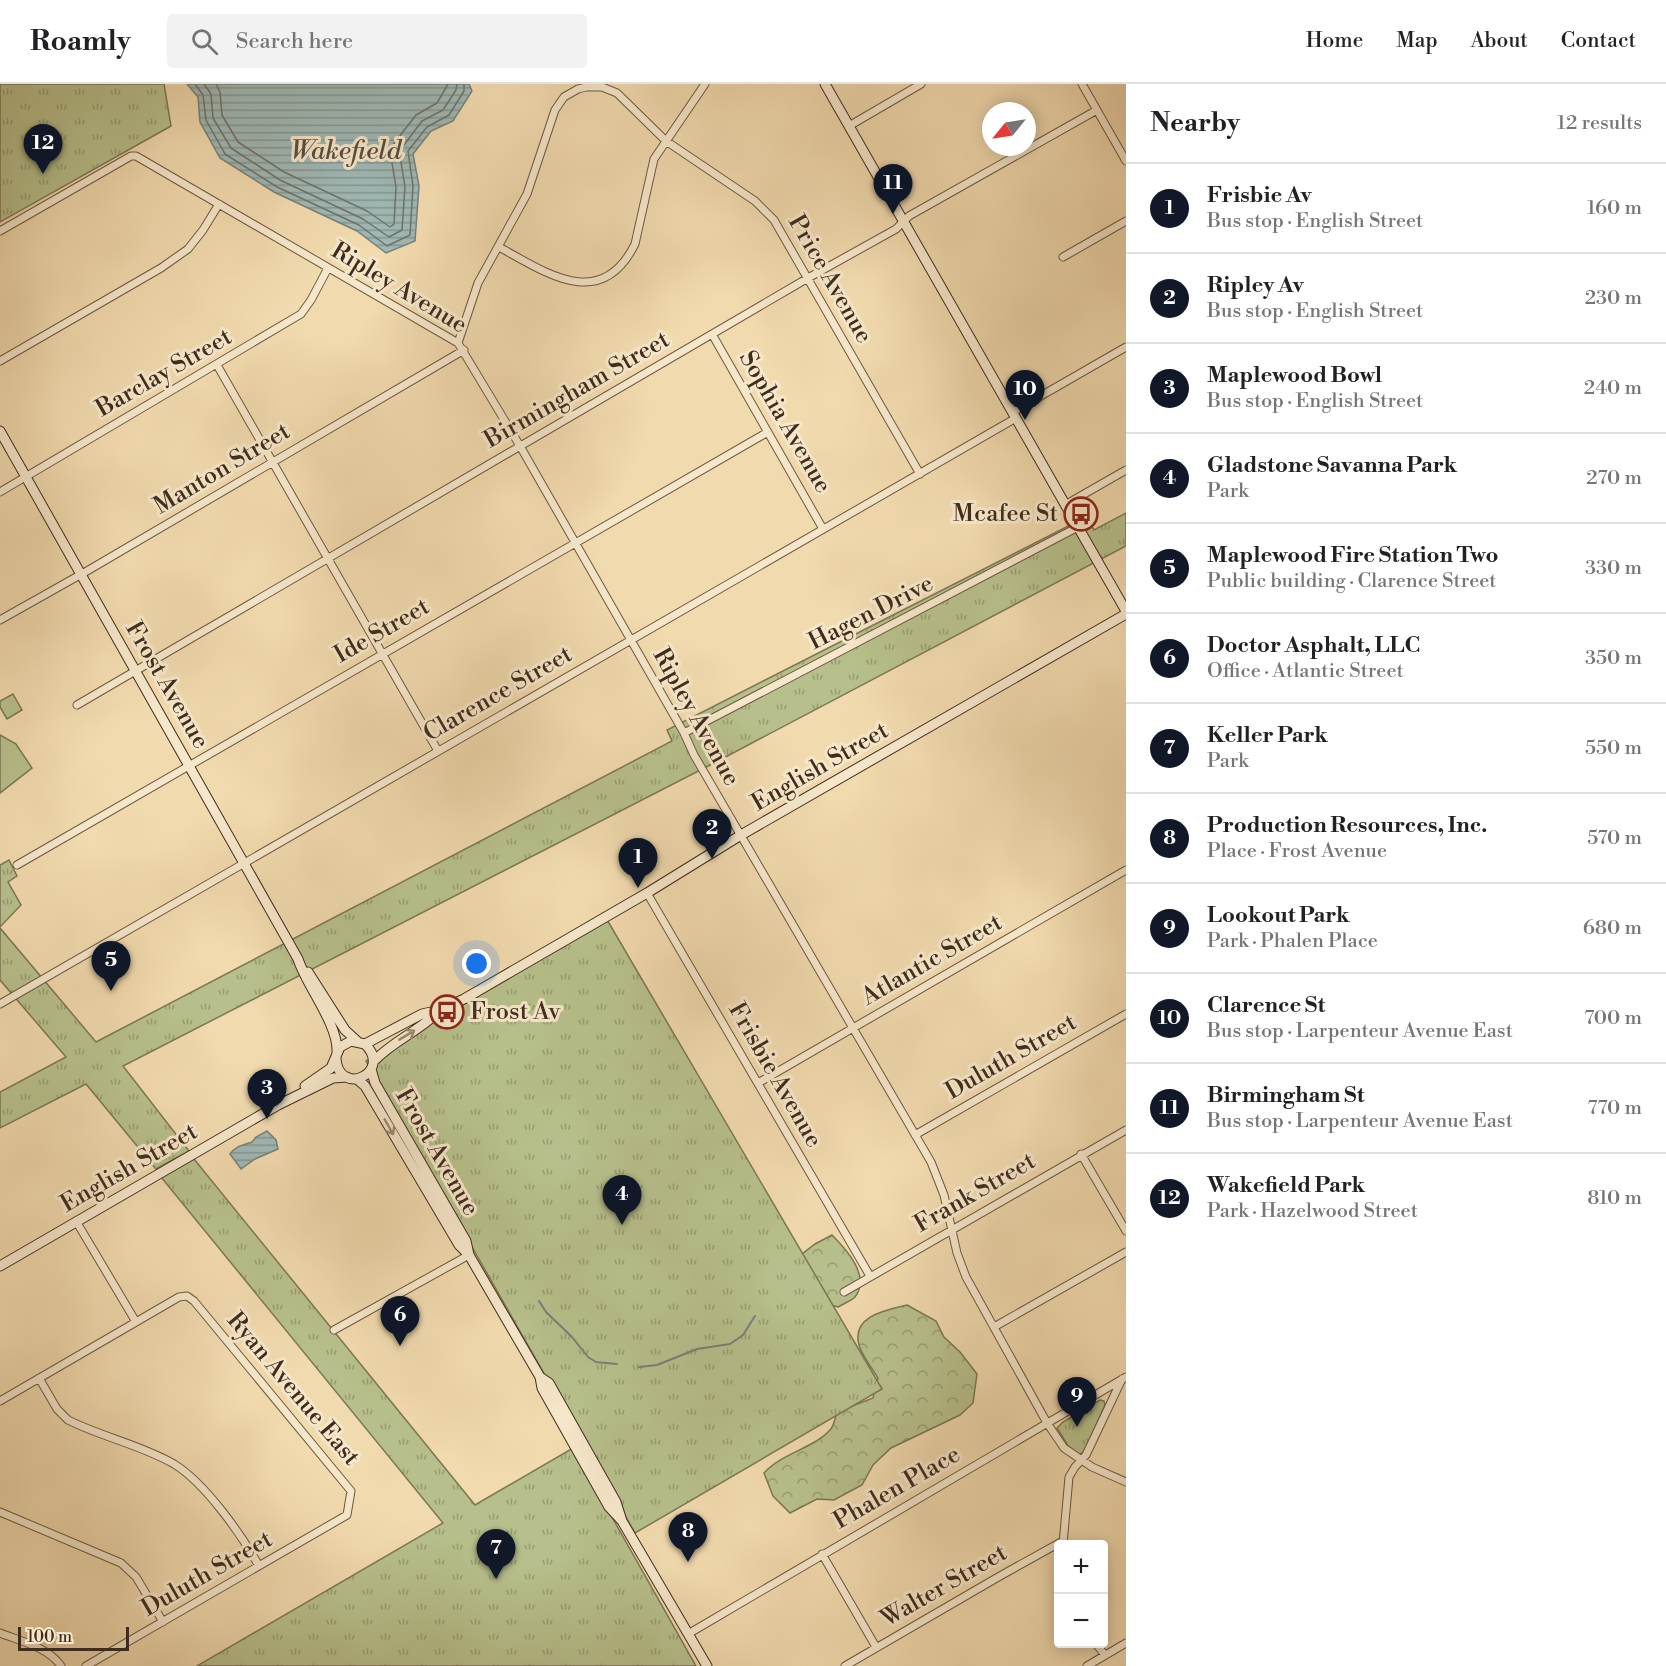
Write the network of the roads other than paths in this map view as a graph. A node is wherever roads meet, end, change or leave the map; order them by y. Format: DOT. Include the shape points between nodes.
graph roads {
  1 [pos="705,84"];
  2 [pos="825,84"];
  3 [pos="921,84"];
  4 [pos="1082,84"];
  5 [pos="1097,110"];
  6 [pos="849,126"];
  7 [pos="666,141"];
  8 [pos="1126,161"];
  9 [pos="219,204"];
  10 [pos="1126,221"];
  11 [pos="903,222"];
  12 [pos="0,231"];
  13 [pos="499,247"];
  14 [pos="1063,257"];
  15 [pos="328,268"];
  16 [pos="808,278"];
  17 [pos="712,334"];
  18 [pos="458,343"];
  19 [pos="1126,347"];
  20 [pos="464,350"];
  21 [pos="0,361"];
  22 [pos="217,365"];
  23 [pos="1014,415"];
  24 [pos="0,431"];
  25 [pos="768,432"];
  26 [pos="520,446"];
  27 [pos="272,462"];
  28 [pos="1126,470"];
  29 [pos="920,474"];
  30 [pos="26,477"];
  31 [pos="0,492"];
  32 [pos="1065,505"];
  33 [pos="1078,527"];
  34 [pos="823,529"];
  35 [pos="575,542"];
  36 [pos="327,558"];
  37 [pos="82,574"];
  38 [pos="1126,613"];
  39 [pos="0,620"];
  40 [pos="631,640"];
  41 [pos="382,654"];
  42 [pos="136,671"];
  43 [pos="77,705"];
  44 [pos="684,733"];
  45 [pos="438,751"];
  46 [pos="190,765"];
  47 [pos="741,835"];
  48 [pos="244,862"];
  49 [pos="17,865"];
  50 [pos="1126,870"];
  51 [pos="647,893"];
  52 [pos="298,958"];
  53 [pos="0,1004"];
  54 [pos="440,1010"];
  55 [pos="1126,1014"];
  56 [pos="854,1028"];
  57 [pos="361,1042"];
  58 [pos="336,1055"];
  59 [pos="373,1065"];
  60 [pos="352,1078"];
  61 [pos="758,1083"];
  62 [pos="278,1105"];
  63 [pos="1126,1130"];
  64 [pos="915,1134"];
  65 [pos="1082,1154"];
  66 [pos="76,1221"];
  67 [pos="951,1229"];
  68 [pos="1126,1231"];
  69 [pos="1126,1252"];
  70 [pos="469,1256"];
  71 [pos="0,1266"];
  72 [pos="870,1276"];
  73 [pos="844,1292"];
  74 [pos="136,1322"];
  75 [pos="994,1327"];
  76 [pos="334,1330"];
  77 [pos="39,1378"];
  78 [pos="1124,1378"];
  79 [pos="0,1401"];
  80 [pos="1047,1423"];
  81 [pos="1081,1461"];
  82 [pos="1126,1482"];
  83 [pos="0,1512"];
  84 [pos="347,1515"];
  85 [pos="1063,1540"];
  86 [pos="1054,1548"];
  87 [pos="822,1554"];
  88 [pos="259,1566"];
  89 [pos="163,1622"];
  90 [pos="0,1633"];
  91 [pos="688,1634"];
  92 [pos="1126,1643"];
  93 [pos="876,1647"];
  94 [pos="1099,1648"];
  95 [pos="1105,1655"];
  96 [pos="61,1666"];
  97 [pos="86,1666"];
  98 [pos="707,1666"];
  99 [pos="845,1666"];
  100 [pos="1087,1666"];
  1 -- 7 [label="street"];
  2 -- 6 [label="street"];
  3 -- 6 [label="street"];
  4 -- 5 [label="street"];
  5 -- 8 [label="street"];
  5 -- 11 [label="street, Birmingham Street"];
  6 -- 11 [label="street"];
  7 -- 13 [label="street" via="654,159 635,244 609,274 581,283 562,280"];
  7 -- 13 [label="street, Price Avenue" via="610,90 594,86 571,92 555,110 528,194"];
  7 -- 16 [label="street, Price Avenue" via="765,209"];
  9 -- 12 [label="street, Ripley Avenue" via="131,156"];
  9 -- 15 [label="street, Ripley Avenue"];
  9 -- 21 [label="street" via="188,249"];
  10 -- 14 [label="street"];
  11 -- 16 [label="street, Birmingham Street"];
  11 -- 23 [label="street"];
  13 -- 18 [label="street, Price Avenue" via="478,283"];
  15 -- 18 [label="street, Ripley Avenue"];
  15 -- 22 [label="street, Barclay Street" via="301,314"];
  16 -- 17 [label="street, Birmingham Street"];
  16 -- 29 [label="street, Price Avenue"];
  17 -- 25 [label="street, Sophia Avenue"];
  17 -- 26 [label="street, Birmingham Street"];
  18 -- 20 [label="street, Ripley Avenue"];
  19 -- 23 [label="street, Clarence Street"];
  20 -- 26 [label="street, Ripley Avenue"];
  20 -- 27 [label="street, Manton Street"];
  22 -- 27 [label="street"];
  22 -- 30 [label="street, Barclay Street"];
  23 -- 29 [label="street, Clarence Street"];
  23 -- 32 [label="street"];
  24 -- 30 [label="street, Frost Avenue"];
  25 -- 34 [label="street, Sophia Avenue"];
  25 -- 35 [label="street, Ide Street"];
  26 -- 35 [label="street, Ripley Avenue"];
  26 -- 36 [label="street, Birmingham Street"];
  27 -- 36 [label="street"];
  27 -- 37 [label="street, Manton Street"];
  28 -- 32 [label="street"];
  29 -- 34 [label="street, Clarence Street"];
  30 -- 31 [label="street, Barclay Street"];
  30 -- 37 [label="street, Frost Avenue"];
  32 -- 33 [label="street"];
  33 -- 38 [label="street"];
  33 -- 44 [label="street, Hagen Drive"];
  34 -- 40 [label="street, Clarence Street"];
  35 -- 40 [label="street, Ripley Avenue"];
  35 -- 41 [label="street, Ide Street"];
  36 -- 41 [label="street"];
  36 -- 42 [label="street, Birmingham Street"];
  37 -- 39 [label="street, Manton Street"];
  37 -- 42 [label="street, Frost Avenue"];
  38 -- 47 [label="street, English Street"];
  40 -- 44 [label="street, Ripley Avenue"];
  40 -- 45 [label="street, Clarence Street"];
  41 -- 45 [label="street"];
  41 -- 46 [label="street, Ide Street"];
  42 -- 43 [label="street, Birmingham Street"];
  42 -- 46 [label="street, Frost Avenue"];
  44 -- 47 [label="street, Ripley Avenue"];
  45 -- 48 [label="street, Clarence Street"];
  46 -- 48 [label="street, Frost Avenue"];
  46 -- 49 [label="street, Ide Street"];
  47 -- 51 [label="street, English Street"];
  47 -- 56 [label="street, Ripley Avenue"];
  48 -- 52 [label="street, Frost Avenue"];
  48 -- 53 [label="street, Clarence Street"];
  50 -- 56 [label="street, Atlantic Street"];
  51 -- 54 [label="street, English Street"];
  51 -- 61 [label="street, Frisbie Avenue"];
  52 -- 57 [label="street, Frost Avenue" via="345,1030"];
  52 -- 58 [label="street, Frost Avenue" via="336,1036"];
  54 -- 57 [label="street, English Street" via="422,1014"];
  59 -- 54 [label="street, English Street, one-way" via="384,1049 428,1023"];
  55 -- 64 [label="street, Duluth Street"];
  56 -- 61 [label="street, Atlantic Street"];
  56 -- 64 [label="street, Ripley Avenue"];
  57 -- 58 [label="street" via="345,1043"];
  57 -- 59 [label="street" via="373,1054"];
  58 -- 60 [label="street" via="338,1069"];
  58 -- 62 [label="street, English Street" via="331,1068"];
  59 -- 60 [label="street" via="368,1074"];
  59 -- 70 [label="street, Frost Avenue" via="375,1083 466,1241"];
  60 -- 62 [label="street, English Street" via="333,1078"];
  60 -- 70 [label="street, Frost Avenue, one-way" via="365,1086"];
  61 -- 72 [label="street, Frisbie Avenue"];
  62 -- 66 [label="street, English Street"];
  63 -- 65 [label="street, Frank Street"];
  64 -- 67 [label="street, Ripley Avenue" via="944,1195"];
  65 -- 67 [label="street, Frank Street"];
  65 -- 68 [label="street"];
  66 -- 71 [label="street, English Street"];
  66 -- 74 [label="street"];
  67 -- 72 [label="street, Frank Street"];
  67 -- 75 [label="street, Ripley Avenue" via="966,1277"];
  69 -- 75 [label="street"];
  70 -- 76 [label="street"];
  70 -- 91 [label="street, Frost Avenue" via="540,1377 542,1388 609,1507 622,1521"];
  72 -- 73 [label="street, Frank Street"];
  74 -- 77 [label="street"];
  74 -- 84 [label="street, Ryan Avenue East" via="179,1297 187,1296 194,1301 351,1491"];
  75 -- 80 [label="street, Ripley Avenue"];
  77 -- 79 [label="street"];
  77 -- 88 [label="street" via="68,1420 184,1471 235,1529"];
  78 -- 80 [label="street, Phalen Place"];
  78 -- 81 [label="street"];
  80 -- 81 [label="street, Ripley Avenue" via="1064,1448"];
  80 -- 87 [label="street, Phalen Place"];
  81 -- 82 [label="street, Ripley Avenue"];
  81 -- 85 [label="street" via="1069,1477"];
  83 -- 89 [label="street" via="121,1563 136,1577"];
  84 -- 88 [label="street, Duluth Street"];
  86 -- 93 [label="street, Walter Street"];
  87 -- 91 [label="street, Phalen Place"];
  87 -- 93 [label="street"];
  88 -- 89 [label="street, Duluth Street"];
  89 -- 97 [label="street, Duluth Street"];
  90 -- 96 [label="street" via="43,1650"];
  91 -- 98 [label="street, Frost Avenue"];
  92 -- 95 [label="street"];
  93 -- 99 [label="street, Walter Street"];
  94 -- 95 [label="street"];
  95 -- 100 [label="street"];
}
